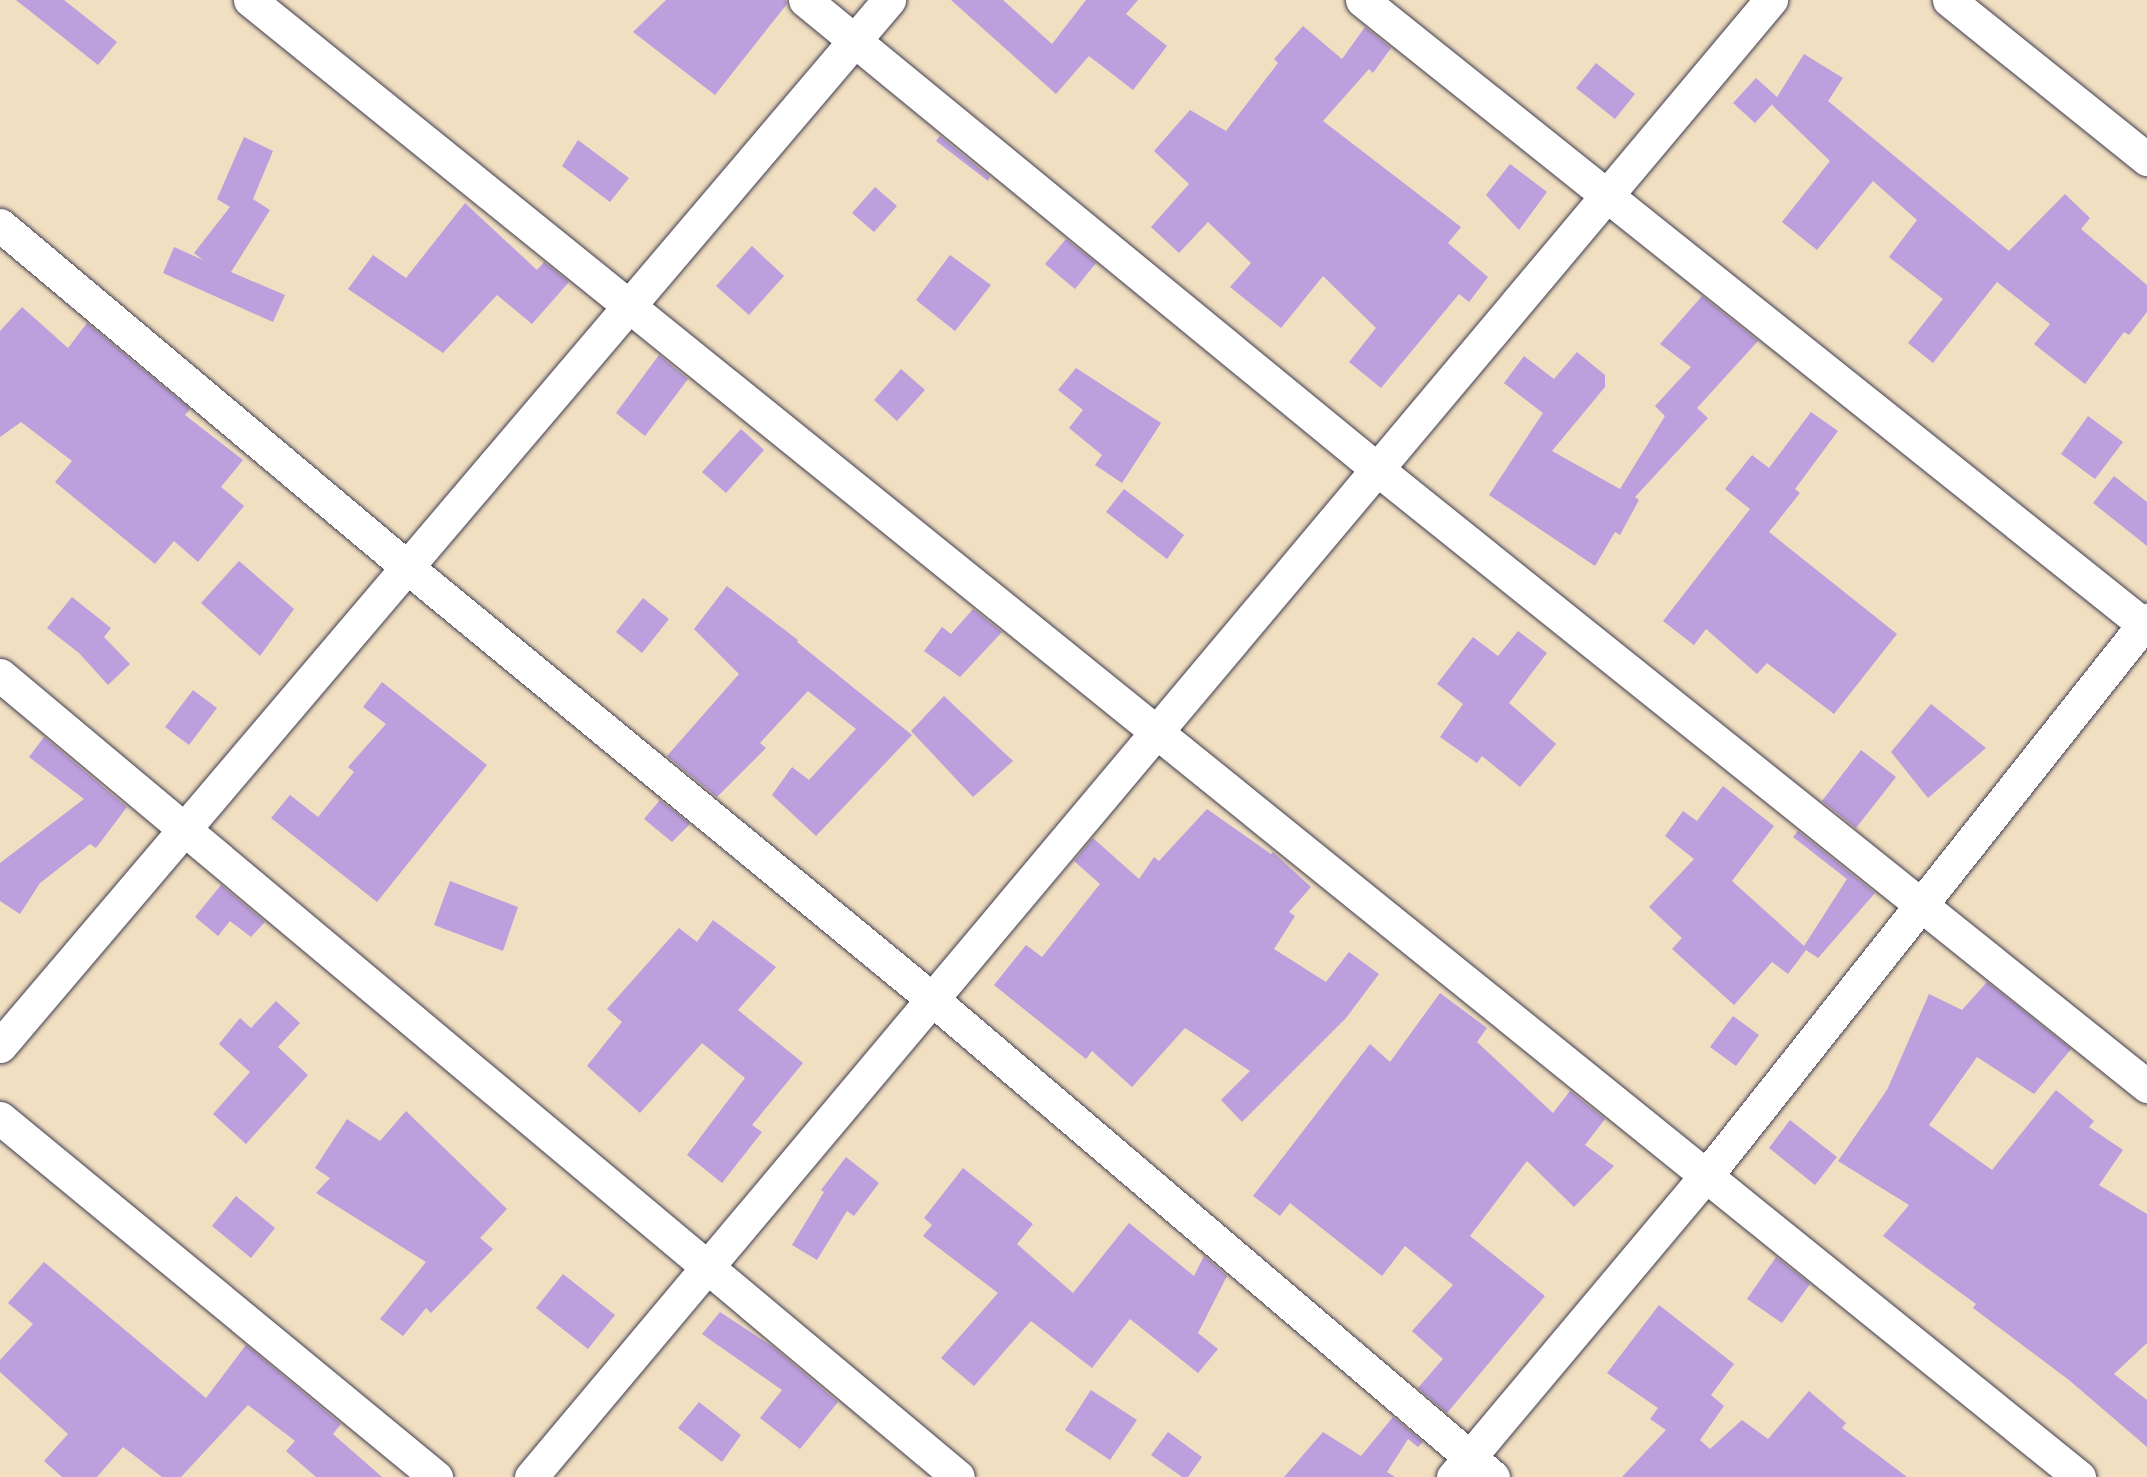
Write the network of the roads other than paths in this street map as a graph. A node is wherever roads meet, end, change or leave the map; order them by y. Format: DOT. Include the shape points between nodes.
graph roads {
  1 [pos="250,0"];
  2 [pos="805,0"];
  3 [pos="889,0"];
  4 [pos="1362,0"];
  5 [pos="1771,0"];
  6 [pos="1948,0"];
  7 [pos="855,40"];
  8 [pos="2147,159"];
  9 [pos="1607,195"];
  10 [pos="0,225"];
  11 [pos="629,306"];
  12 [pos="1377,469"];
  13 [pos="407,567"];
  14 [pos="2146,624"];
  15 [pos="0,675"];
  16 [pos="1155,733"];
  17 [pos="184,830"];
  18 [pos="1920,906"];
  19 [pos="932,999"];
  20 [pos="0,1046"];
  21 [pos="2147,1086"];
  22 [pos="0,1118"];
  23 [pos="1706,1176"];
  24 [pos="708,1266"];
  25 [pos="1471,1471"];
  26 [pos="436,1477"];
  27 [pos="531,1477"];
  28 [pos="958,1477"];
  29 [pos="2079,1477"];
  1 -- 11 [label="street"];
  2 -- 7 [label="street"];
  3 -- 7 [label="street"];
  4 -- 9 [label="street"];
  5 -- 9 [label="street"];
  6 -- 8 [label="street"];
  7 -- 11 [label="street"];
  7 -- 12 [label="street"];
  9 -- 12 [label="street"];
  9 -- 14 [label="street"];
  10 -- 13 [label="street"];
  11 -- 13 [label="street"];
  11 -- 16 [label="street"];
  12 -- 16 [label="street"];
  12 -- 18 [label="street"];
  13 -- 17 [label="street"];
  13 -- 19 [label="street"];
  14 -- 18 [label="street"];
  15 -- 17 [label="street"];
  16 -- 19 [label="street"];
  16 -- 23 [label="street"];
  17 -- 20 [label="street"];
  17 -- 24 [label="street"];
  18 -- 21 [label="street"];
  18 -- 23 [label="street"];
  19 -- 24 [label="street"];
  19 -- 25 [label="street"];
  22 -- 26 [label="street"];
  23 -- 25 [label="street"];
  23 -- 29 [label="street"];
  24 -- 27 [label="street"];
  24 -- 28 [label="street"];
}
